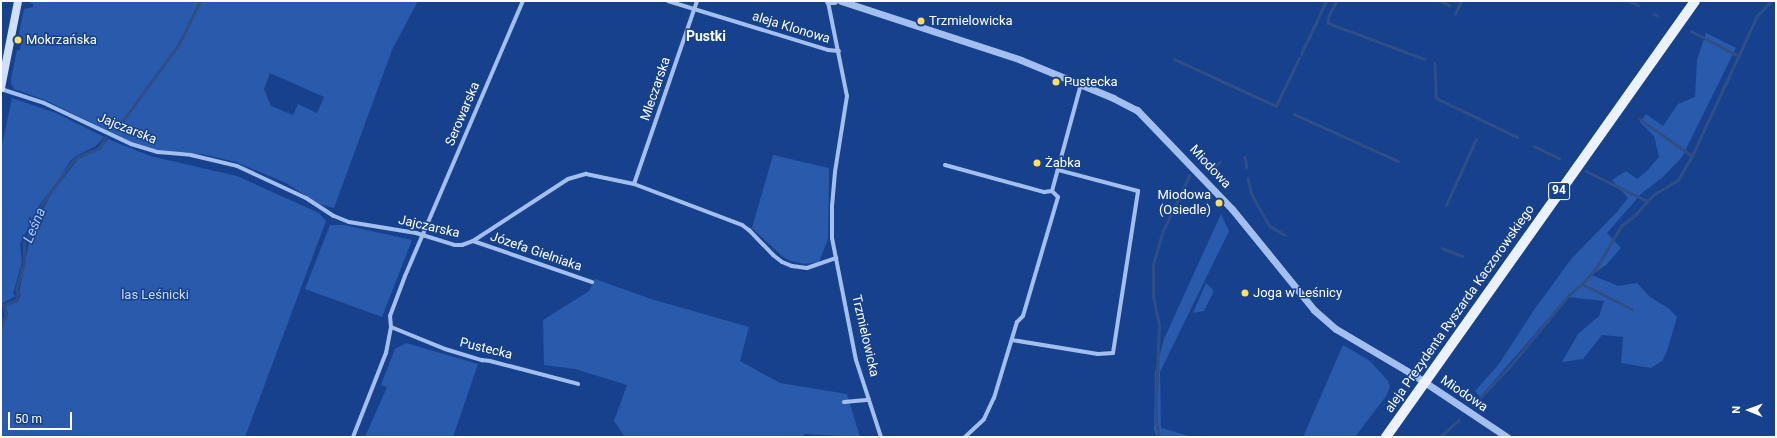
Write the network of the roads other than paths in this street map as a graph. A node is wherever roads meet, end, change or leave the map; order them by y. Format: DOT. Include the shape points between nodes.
graph roads {
  1 [pos="18,1"];
  2 [pos="522,1"];
  3 [pos="668,1"];
  4 [pos="697,1"];
  5 [pos="830,1"];
  6 [pos="842,1"];
  7 [pos="1695,1"];
  8 [pos="695,9"];
  9 [pos="839,51"];
  10 [pos="1080,84"];
  11 [pos="1,89"];
  12 [pos="945,165"];
  13 [pos="1058,170"];
  14 [pos="634,184"];
  15 [pos="1052,191"];
  16 [pos="422,235"];
  17 [pos="473,241"];
  18 [pos="836,258"];
  19 [pos="592,282"];
  20 [pos="390,327"];
  21 [pos="1012,340"];
  22 [pos="1425,382"];
  23 [pos="578,384"];
  24 [pos="869,400"];
  25 [pos="844,402"];
  26 [pos="353,437"];
  27 [pos="881,437"];
  28 [pos="965,437"];
  29 [pos="1386,437"];
  30 [pos="1507,437"];
  1 -- 11 [label="main road"];
  2 -- 16 [label="street, Serowarska"];
  3 -- 8 [label="street, aleja Klonowa"];
  4 -- 8 [label="street, Mleczarska"];
  5 -- 9 [label="street, Trzmielowicka"];
  6 -- 10 [label="street, Miodowa" via="1021,60"];
  7 -- 22 [label="main road, aleja Prezydenta Ryszarda Kaczorowskiego / 94"];
  8 -- 9 [label="street, aleja Klonowa" via="828,50"];
  8 -- 14 [label="street, Mleczarska"];
  9 -- 18 [label="street, Trzmielowicka" via="847,96 832,206 832,238"];
  10 -- 13 [label="street"];
  10 -- 22 [label="street, Miodowa" via="1137,110 1232,209 1314,310 1336,329"];
  11 -- 16 [label="street, Jajczarska" via="44,104 131,144 158,152 191,155 237,166 306,198 334,216 349,222"];
  12 -- 15 [label="street" via="1044,192"];
  13 -- 15 [label="street"];
  13 -- 21 [label="street" via="1138,191 1113,353 1098,354"];
  14 -- 17 [label="street, Jajczarska" via="586,174 576,175"];
  14 -- 18 [label="street, Jajczarska" via="742,225 773,255 792,266 807,268"];
  15 -- 21 [label="street" via="1058,197 1023,316 1017,322"];
  16 -- 17 [label="street, Jajczarska" via="455,245"];
  16 -- 20 [label="street, Serowarska" via="390,316"];
  17 -- 19 [label="street, Józefa Gielniaka"];
  18 -- 24 [label="street, Trzmielowicka" via="856,360"];
  20 -- 23 [label="street, Pustecka" via="445,349"];
  20 -- 26 [label="street, Serowarska" via="386,353"];
  21 -- 28 [label="street" via="994,398 984,419"];
  22 -- 29 [label="main road, aleja Prezydenta Ryszarda Kaczorowskiego / 94"];
  22 -- 30 [label="street, Miodowa"];
  24 -- 25 [label="street"];
  24 -- 27 [label="street, Trzmielowicka"];
}
